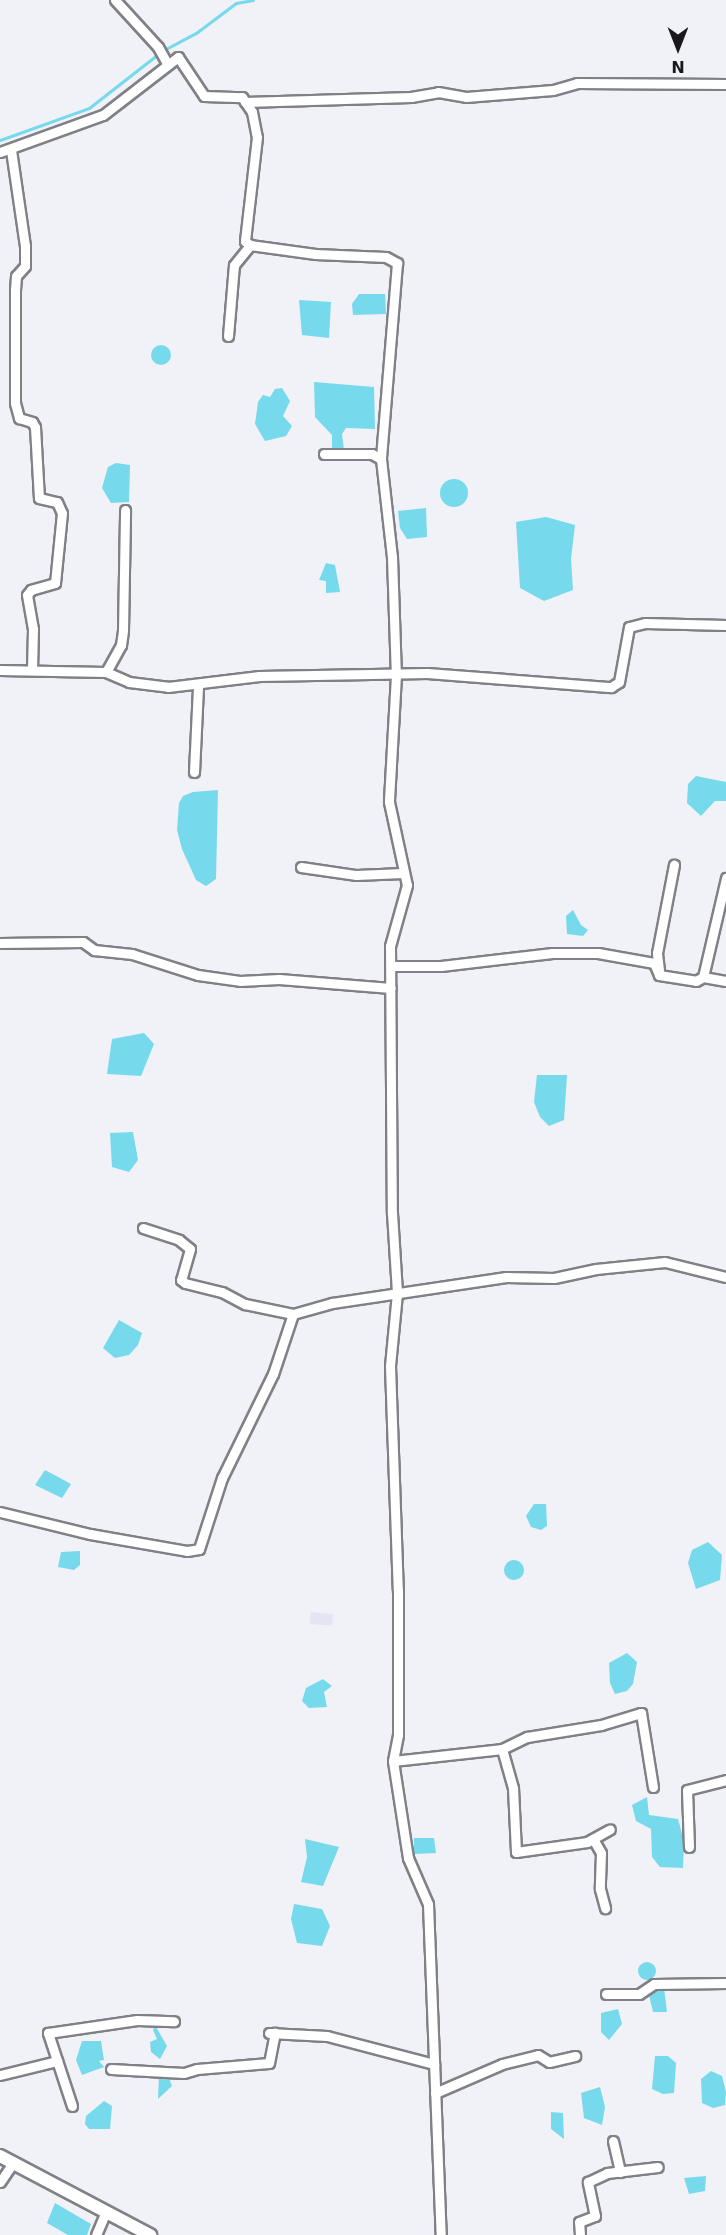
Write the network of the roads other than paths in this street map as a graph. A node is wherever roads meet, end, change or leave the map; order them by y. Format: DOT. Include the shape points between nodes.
graph roads {
  1 [pos="115,0"];
  2 [pos="166,63"];
  3 [pos="726,84"];
  4 [pos="245,102"];
  5 [pos="11,150"];
  6 [pos="0,152"];
  7 [pos="250,245"];
  8 [pos="228,336"];
  9 [pos="324,454"];
  10 [pos="381,459"];
  11 [pos="125,510"];
  12 [pos="726,625"];
  13 [pos="32,669"];
  14 [pos="0,670"];
  15 [pos="106,672"];
  16 [pos="396,675"];
  17 [pos="198,686"];
  18 [pos="195,772"];
  19 [pos="674,865"];
  20 [pos="301,867"];
  21 [pos="403,873"];
  22 [pos="726,878"];
  23 [pos="0,943"];
  24 [pos="391,966"];
  25 [pos="659,975"];
  26 [pos="702,977"];
  27 [pos="726,981"];
  28 [pos="391,988"];
  29 [pos="143,1228"];
  30 [pos="726,1277"];
  31 [pos="397,1293"];
  32 [pos="292,1314"];
  33 [pos="0,1512"];
  34 [pos="502,1749"];
  35 [pos="393,1761"];
  36 [pos="726,1780"];
  37 [pos="653,1787"];
  38 [pos="610,1829"];
  39 [pos="593,1839"];
  40 [pos="689,1847"];
  41 [pos="605,1908"];
  42 [pos="726,1983"];
  43 [pos="606,1994"];
  44 [pos="174,2021"];
  45 [pos="575,2056"];
  46 [pos="57,2061"];
  47 [pos="434,2064"];
  48 [pos="111,2068"];
  49 [pos="0,2075"];
  50 [pos="435,2093"];
  51 [pos="72,2106"];
  52 [pos="613,2141"];
  53 [pos="0,2156"];
  54 [pos="13,2163"];
  55 [pos="658,2168"];
  56 [pos="620,2172"];
  57 [pos="0,2182"];
  58 [pos="105,2214"];
  59 [pos="96,2235"];
  60 [pos="150,2235"];
  61 [pos="441,2235"];
  62 [pos="580,2235"];
  1 -- 2 [label="street" via="158,47"];
  2 -- 4 [label="street" via="178,57 204,96 242,97"];
  2 -- 5 [label="street" via="103,115"];
  3 -- 4 [label="street" via="577,83 554,90 466,97 438,92 411,97"];
  4 -- 7 [label="street" via="252,112 257,137 245,241"];
  5 -- 6 [label="street"];
  5 -- 13 [label="street" via="25,246 25,266 16,276 15,290 15,403 19,418 32,422 35,428 39,498 57,502 62,513 55,584 27,595 33,629"];
  7 -- 8 [label="street" via="234,265"];
  7 -- 10 [label="street" via="315,254 386,257 397,263"];
  9 -- 10 [label="street" via="372,454"];
  10 -- 16 [label="street" via="392,557"];
  11 -- 15 [label="street" via="123,630 121,645"];
  12 -- 16 [label="street" via="645,623 629,627 619,682 611,687 427,673"];
  13 -- 14 [label="street"];
  13 -- 15 [label="street"];
  15 -- 17 [label="street" via="129,682"];
  16 -- 17 [label="street" via="259,676"];
  16 -- 21 [label="street" via="389,802"];
  17 -- 18 [label="street"];
  19 -- 25 [label="street" via="657,953"];
  20 -- 21 [label="street" via="356,876"];
  21 -- 24 [label="street" via="407,885 393,925"];
  22 -- 26 [label="street"];
  23 -- 28 [label="street" via="82,942 94,950 132,954 198,975 240,981 279,979"];
  24 -- 25 [label="street" via="441,966 552,953 598,953 648,960 654,963"];
  24 -- 28 [label="street"];
  25 -- 26 [label="street" via="696,981"];
  26 -- 27 [label="street"];
  28 -- 31 [label="street" via="392,1213"];
  29 -- 32 [label="street" via="179,1240 190,1249 181,1280 185,1283 222,1292 245,1304"];
  30 -- 31 [label="street" via="665,1262 554,1278 506,1277"];
  31 -- 32 [label="street"];
  31 -- 35 [label="street" via="390,1366 398,1590 398,1735"];
  32 -- 33 [label="street" via="273,1374 222,1478 198,1549 187,1551 90,1534"];
  34 -- 35 [label="street"];
  34 -- 37 [label="street" via="527,1737 601,1725 641,1713"];
  34 -- 39 [label="street" via="513,1788 516,1852"];
  35 -- 47 [label="street" via="408,1858 428,1904"];
  36 -- 40 [label="street" via="687,1790"];
  38 -- 39 [label="street"];
  39 -- 41 [label="street" via="601,1853 600,1889"];
  42 -- 43 [label="street" via="654,1984 639,1994"];
  44 -- 46 [label="street" via="126,2021 48,2033"];
  45 -- 50 [label="street" via="549,2062 538,2055"];
  46 -- 49 [label="street"];
  46 -- 51 [label="street"];
  47 -- 48 [label="street" via="327,2036 272,2033 269,2063 197,2068 184,2073"];
  47 -- 50 [label="street"];
  50 -- 61 [label="street"];
  52 -- 56 [label="street"];
  53 -- 54 [label="main road"];
  54 -- 57 [label="street"];
  54 -- 58 [label="main road"];
  55 -- 56 [label="street"];
  56 -- 62 [label="street" via="588,2182 595,2216 579,2222"];
  58 -- 59 [label="street"];
  58 -- 60 [label="main road"];
}
